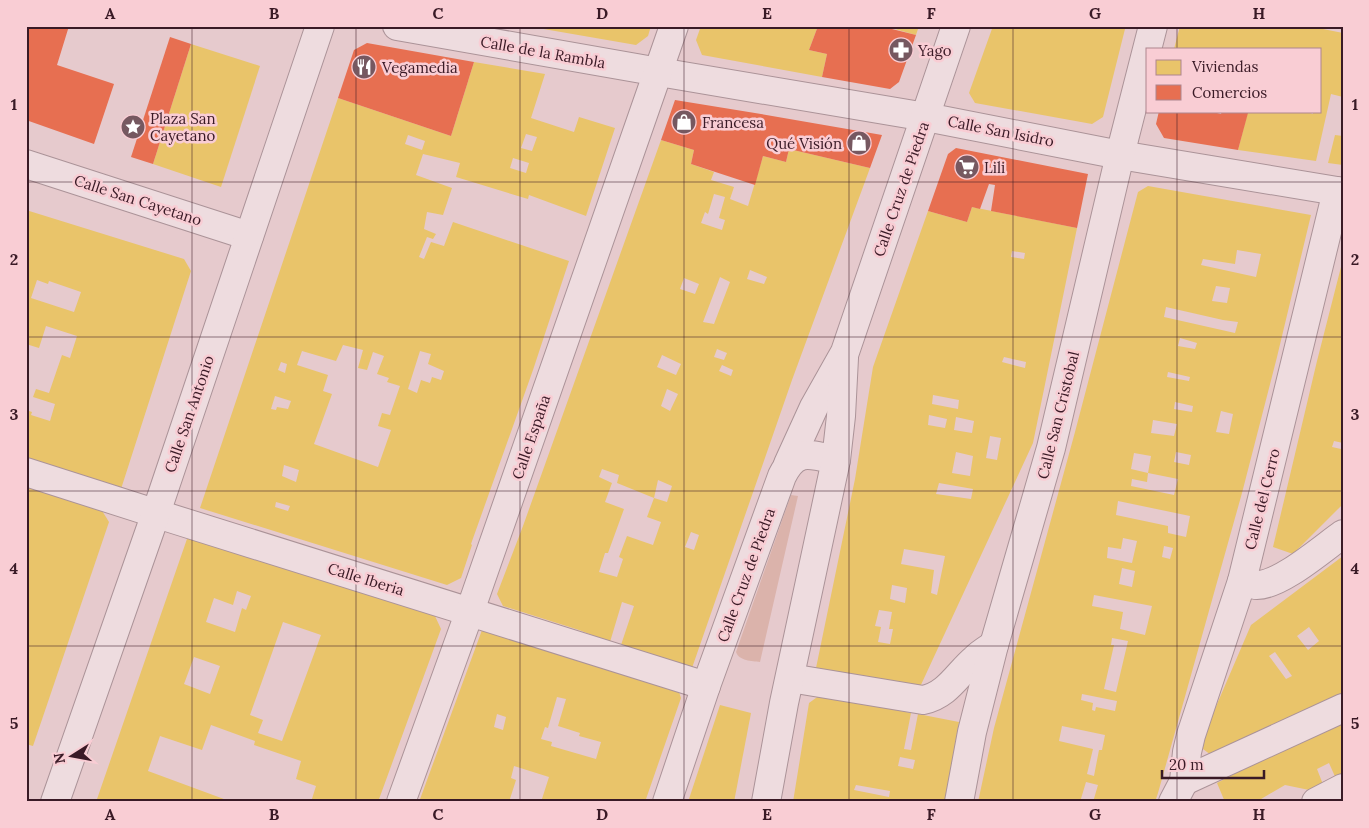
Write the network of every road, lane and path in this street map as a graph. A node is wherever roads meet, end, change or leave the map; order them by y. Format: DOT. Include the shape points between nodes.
graph roads {
  1 [pos="320,26"];
  2 [pos="397,26"];
  3 [pos="674,26"];
  4 [pos="956,26"];
  5 [pos="1153,26"];
  6 [pos="1147,48"];
  7 [pos="1146,53"];
  8 [pos="659,72"];
  9 [pos="926,116"];
  10 [pos="1120,155"];
  11 [pos="26,164"];
  12 [pos="1340,192"];
  13 [pos="249,236"];
  14 [pos="845,352"];
  15 [pos="836,460"];
  16 [pos="788,464"];
  17 [pos="26,472"];
  18 [pos="156,514"];
  19 [pos="1343,534"];
  20 [pos="1242,581"];
  21 [pos="470,611"];
  22 [pos="994,645"];
  23 [pos="790,678"];
  24 [pos="706,686"];
  25 [pos="1343,708"];
  26 [pos="1343,788"];
  27 [pos="1179,791"];
  28 [pos="55,802"];
  29 [pos="401,802"];
  30 [pos="667,802"];
  31 [pos="766,802"];
  32 [pos="959,802"];
  33 [pos="1316,802"];
  1 -- 13 [label="street, Calle San Antonio"];
  2 -- 8 [label="street, Calle de la Rambla"];
  3 -- 8 [label="street, Calle España"];
  4 -- 9 [label="street, Calle Cruz de Piedra"];
  5 -- 6 [label="street, Calle San Cristobal"];
  7 -- 10 [label="street, Calle San Cristobal"];
  8 -- 9 [label="street, Calle San Isidro"];
  8 -- 21 [label="street, Calle España"];
  9 -- 10 [label="street, Calle San Isidro"];
  9 -- 14 [label="street, Calle Cruz de Piedra"];
  10 -- 12 [label="street, Calle San Isidro"];
  10 -- 22 [label="street, Calle San Cristobal" via="1051,448"];
  11 -- 13 [label="street, Calle San Cayetano"];
  12 -- 20 [label="street, Calle del Cerro"];
  13 -- 18 [label="street, Calle San Antonio"];
  14 -- 15 [label="street, Calle Cruz de Piedra"];
  14 -- 16 [label="street, Calle Cruz de Piedra" via="814,407"];
  15 -- 16 [label="street" via="804,455 795,457"];
  15 -- 23 [label="street, Calle Cruz de Piedra"];
  16 -- 24 [label="street, Calle Cruz de Piedra"];
  17 -- 18 [label="street, Calle Iberia"];
  18 -- 21 [label="street, Calle Iberia"];
  18 -- 28 [label="street, Calle San Antonio"];
  19 -- 20 [label="street" via="1280,578 1255,585"];
  20 -- 27 [label="street, Calle del Cerro" via="1191,735"];
  21 -- 24 [label="street, Calle Iberia"];
  21 -- 29 [label="street, Calle España"];
  22 -- 23 [label="street" via="974,659 938,695 923,700"];
  22 -- 32 [label="street, Calle San Cristobal" via="972,732"];
  23 -- 31 [label="street, Calle Cruz de Piedra"];
  24 -- 30 [label="street, Calle Cruz de Piedra"];
  25 -- 27 [label="street"];
  26 -- 33 [label="street"];
}
